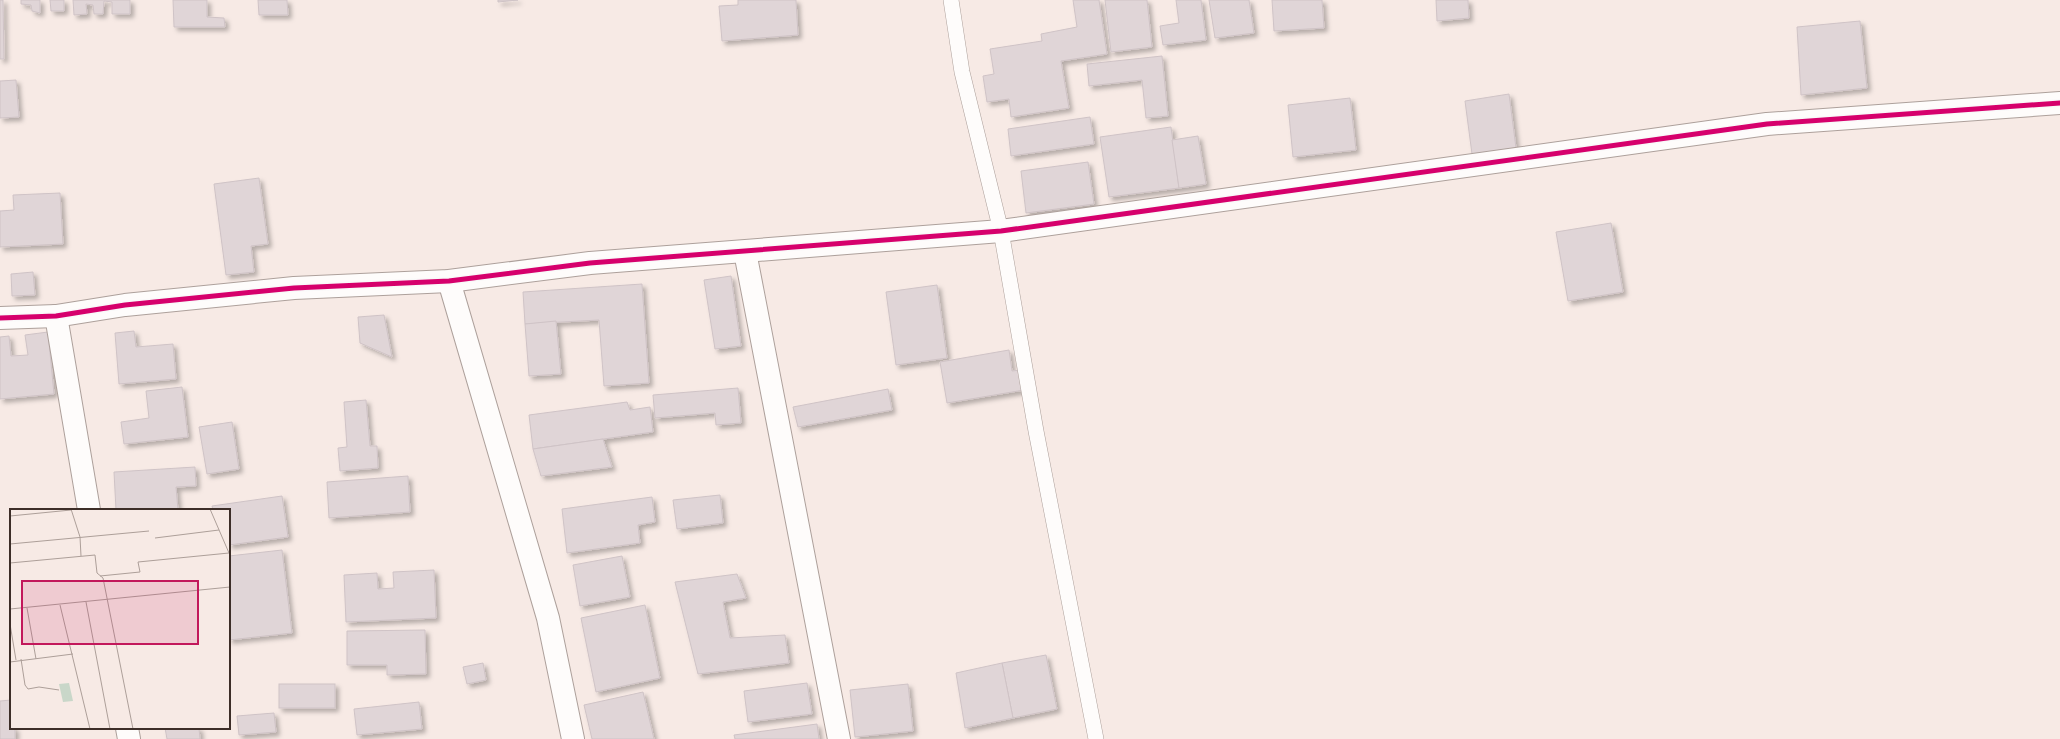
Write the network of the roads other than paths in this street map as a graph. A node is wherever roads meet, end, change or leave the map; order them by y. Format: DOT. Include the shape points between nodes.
graph roads {
  1 [pos="951,0"];
  2 [pos="2060,103"];
  3 [pos="1001,230"];
  4 [pos="745,252"];
  5 [pos="449,281"];
  6 [pos="56,316"];
  7 [pos="0,318"];
  8 [pos="89,509"];
  9 [pos="127,729"];
  10 [pos="128,739"];
  11 [pos="573,739"];
  12 [pos="839,739"];
  13 [pos="1096,739"];
  1 -- 3 [label="lane" via="962,72"];
  2 -- 3 [label="street" via="1767,124"];
  3 -- 4 [label="street"];
  3 -- 13 [label="lane" via="1036,431"];
  4 -- 5 [label="street" via="590,263"];
  4 -- 12 [label="street"];
  5 -- 6 [label="street" via="294,288 125,305"];
  5 -- 11 [label="street" via="548,618"];
  6 -- 7 [label="street"];
  6 -- 8 [label="street"];
  9 -- 10 [label="street"];
}
